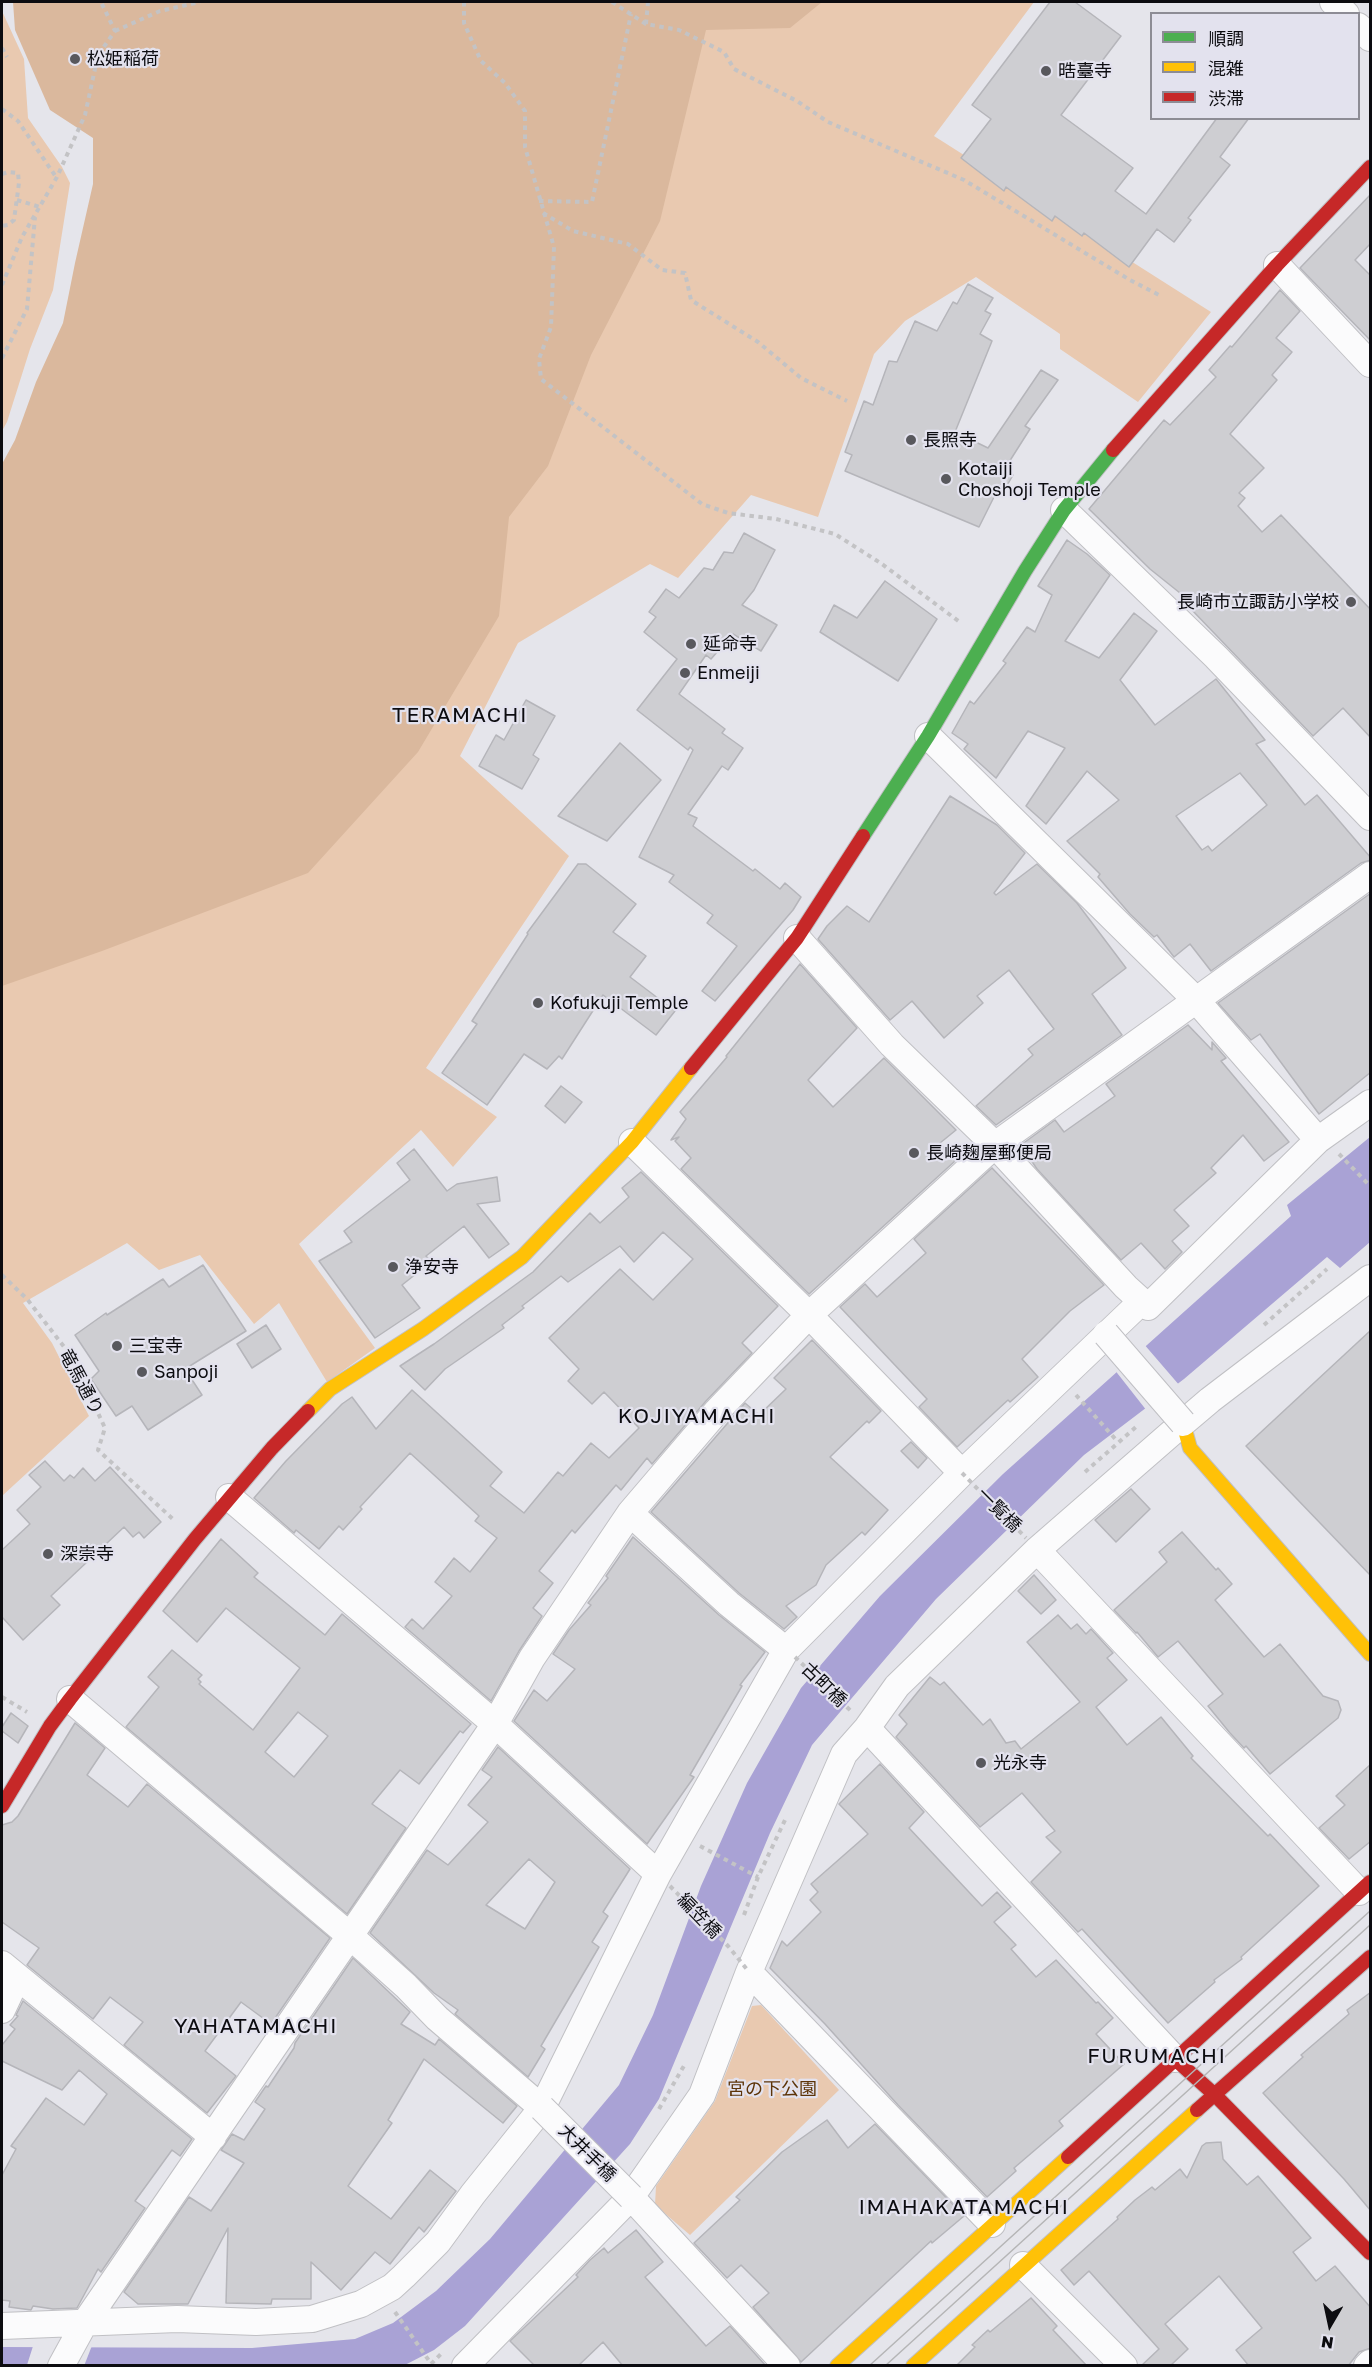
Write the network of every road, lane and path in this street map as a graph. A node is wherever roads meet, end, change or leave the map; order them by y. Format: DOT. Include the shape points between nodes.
graph roads {
  1 [pos="101,2"];
  2 [pos="200,2"];
  3 [pos="464,2"];
  4 [pos="612,2"];
  5 [pos="648,2"];
  6 [pos="631,14"];
  7 [pos="646,24"];
  8 [pos="1360,27"];
  9 [pos="116,31"];
  10 [pos="1371,38"];
  11 [pos="2,48"];
  12 [pos="8,57"];
  13 [pos="2,109"];
  14 [pos="1371,167"];
  15 [pos="2,174"];
  16 [pos="57,177"];
  17 [pos="17,200"];
  18 [pos="539,201"];
  19 [pos="39,207"];
  20 [pos="543,212"];
  21 [pos="36,213"];
  22 [pos="2,226"];
  23 [pos="1277,265"];
  24 [pos="2,285"];
  25 [pos="1160,295"];
  26 [pos="2,358"];
  27 [pos="1371,364"];
  28 [pos="847,401"];
  29 [pos="1064,510"];
  30 [pos="985,640"];
  31 [pos="928,736"];
  32 [pos="1371,817"];
  33 [pos="1371,875"];
  34 [pos="797,938"];
  35 [pos="1196,1000"];
  36 [pos="1371,1103"];
  37 [pos="1318,1140"];
  38 [pos="632,1142"];
  39 [pos="995,1145"];
  40 [pos="1343,1157"];
  41 [pos="1371,1186"];
  42 [pos="2,1275"];
  43 [pos="1371,1278"];
  44 [pos="1141,1302"];
  45 [pos="809,1315"];
  46 [pos="1106,1334"];
  47 [pos="1072,1390"];
  48 [pos="1183,1423"];
  49 [pos="1118,1442"];
  50 [pos="969,1476"];
  51 [pos="229,1497"];
  52 [pos="630,1513"];
  53 [pos="195,1539"];
  54 [pos="1031,1544"];
  55 [pos="1371,1654"];
  56 [pos="795,1656"];
  57 [pos="70,1699"];
  58 [pos="860,1721"];
  59 [pos="495,1724"];
  60 [pos="2,1806"];
  61 [pos="695,1844"];
  62 [pos="758,1877"];
  63 [pos="668,1882"];
  64 [pos="1365,1891"];
  65 [pos="671,1897"];
  66 [pos="349,1935"];
  67 [pos="1371,1957"];
  68 [pos="9,1971"];
  69 [pos="749,1972"];
  70 [pos="2,2010"];
  71 [pos="1175,2059"];
  72 [pos="1215,2095"];
  73 [pos="542,2108"];
  74 [pos="213,2138"];
  75 [pos="631,2197"];
  76 [pos="998,2232"];
  77 [pos="1371,2253"];
  78 [pos="1020,2260"];
  79 [pos="393,2309"];
  80 [pos="84,2324"];
  81 [pos="2,2326"];
  82 [pos="1371,2363"];
  83 [pos="62,2366"];
  84 [pos="432,2366"];
  85 [pos="465,2366"];
  86 [pos="787,2366"];
  87 [pos="837,2366"];
  88 [pos="913,2366"];
  89 [pos="1124,2366"];
  90 [pos="1367,2366"];
  1 -- 9 [label="path"];
  2 -- 9 [label="path" via="160,11"];
  3 -- 18 [label="path" via="464,23 481,61 505,83 525,111 525,147"];
  4 -- 6 [label="path"];
  5 -- 7 [label="path"];
  6 -- 7 [label="path"];
  6 -- 18 [label="path" via="592,202"];
  7 -- 25 [label="path" via="679,30 724,52 734,69 797,100 828,122 964,180"];
  8 -- 10 [label="street"];
  9 -- 16 [label="path" via="98,55 85,115"];
  11 -- 12 [label="path"];
  13 -- 16 [label="path" via="18,121"];
  14 -- 23 [label="street"];
  15 -- 17 [label="path" via="18,173"];
  16 -- 19 [label="path"];
  17 -- 19 [label="path"];
  17 -- 22 [label="path" via="14,220"];
  18 -- 20 [label="path"];
  19 -- 21 [label="path"];
  20 -- 28 [label="path" via="573,231 628,244 662,270 685,273 691,300 758,342 801,378"];
  20 -- 30 [label="path" via="554,247 551,327 539,358 541,379 702,504 728,513 776,519 835,534"];
  21 -- 24 [label="path"];
  21 -- 26 [label="path" via="27,309"];
  23 -- 27 [label="street"];
  23 -- 29 [label="street"];
  29 -- 30 [label="street"];
  29 -- 32 [label="street" via="1216,657"];
  30 -- 31 [label="street"];
  31 -- 34 [label="street"];
  31 -- 35 [label="street"];
  33 -- 35 [label="street"];
  34 -- 38 [label="street"];
  34 -- 39 [label="street" via="892,1044"];
  35 -- 37 [label="street"];
  35 -- 39 [label="street"];
  36 -- 37 [label="street"];
  37 -- 44 [label="street" via="1148,1308"];
  38 -- 45 [label="street"];
  38 -- 51 [label="street" via="522,1257 423,1329 330,1389"];
  39 -- 44 [label="street"];
  39 -- 45 [label="street"];
  40 -- 41 [label="path"];
  42 -- 53 [label="path, 竜馬通り" via="27,1299 72,1357 105,1428 98,1450"];
  43 -- 48 [label="street"];
  44 -- 46 [label="street"];
  45 -- 50 [label="street"];
  45 -- 52 [label="street" via="717,1411"];
  46 -- 48 [label="street, bridge"];
  46 -- 50 [label="street"];
  47 -- 49 [label="path"];
  48 -- 54 [label="street"];
  48 -- 55 [label="street" via="1190,1448"];
  50 -- 54 [label="path, 一覧橋, bridge"];
  50 -- 56 [label="street"];
  51 -- 53 [label="street"];
  51 -- 59 [label="street"];
  52 -- 56 [label="street" via="729,1604"];
  52 -- 59 [label="street" via="532,1658"];
  53 -- 57 [label="street"];
  54 -- 58 [label="street"];
  54 -- 64 [label="street"];
  56 -- 58 [label="path, 古町橋, bridge"];
  56 -- 63 [label="street"];
  57 -- 60 [label="street"];
  57 -- 66 [label="street, 大井手橋"];
  58 -- 69 [label="street"];
  58 -- 71 [label="street"];
  59 -- 63 [label="street"];
  59 -- 66 [label="street"];
  61 -- 62 [label="path"];
  63 -- 65 [label="path"];
  63 -- 69 [label="path, 編笠橋, bridge"];
  63 -- 73 [label="street"];
  64 -- 71 [label="street"];
  66 -- 73 [label="street, 大井手橋" via="437,2018"];
  66 -- 74 [label="street"];
  67 -- 72 [label="street"];
  68 -- 70 [label="street"];
  68 -- 74 [label="street"];
  69 -- 75 [label="street" via="702,2095"];
  69 -- 76 [label="street"];
  71 -- 72 [label="street"];
  71 -- 76 [label="street"];
  72 -- 77 [label="street"];
  72 -- 78 [label="street"];
  73 -- 75 [label="street, 大井手橋, bridge"];
  73 -- 80 [label="street" via="421,2261 392,2287 362,2304 312,2319"];
  74 -- 80 [label="street"];
  75 -- 85 [label="street"];
  75 -- 86 [label="street, 大井手橋"];
  76 -- 87 [label="street"];
  78 -- 88 [label="street"];
  78 -- 89 [label="street"];
  79 -- 84 [label="path"];
  80 -- 81 [label="street"];
  80 -- 83 [label="street"];
  82 -- 90 [label="street"];
}
